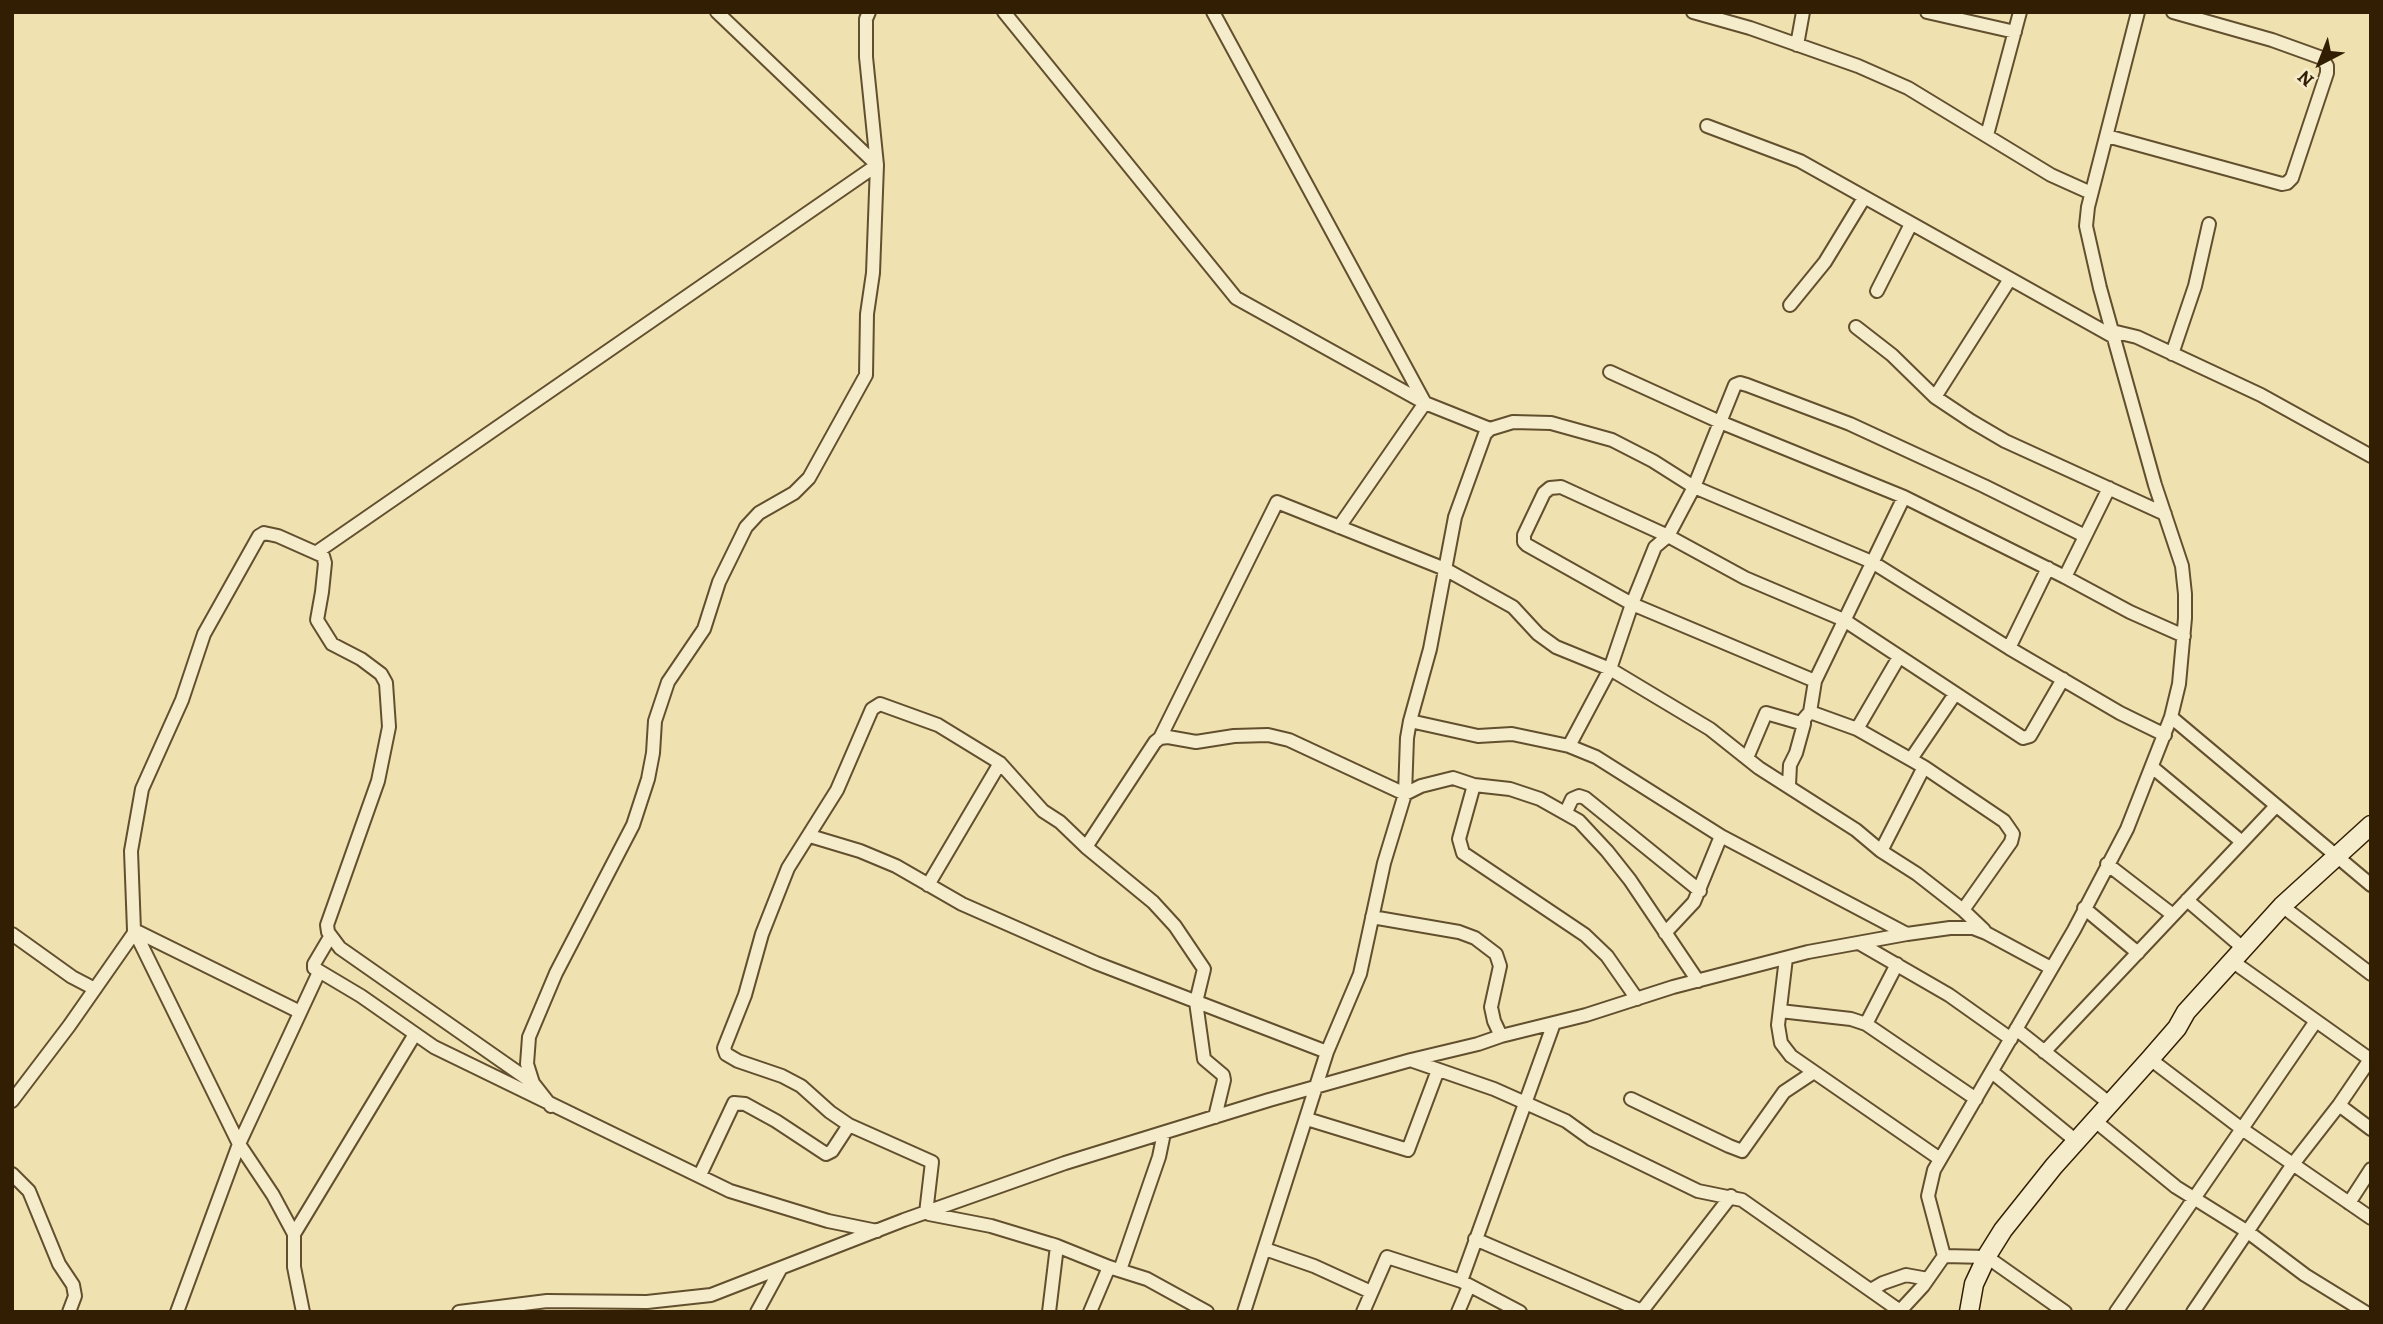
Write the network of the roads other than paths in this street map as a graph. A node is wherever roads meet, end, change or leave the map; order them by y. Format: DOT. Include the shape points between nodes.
graph roads {
  1 [pos="717,12"];
  2 [pos="869,12"];
  3 [pos="1004,12"];
  4 [pos="1213,12"];
  5 [pos="1693,12"];
  6 [pos="1803,12"];
  7 [pos="1927,12"];
  8 [pos="2020,12"];
  9 [pos="2138,12"];
  10 [pos="2173,12"];
  11 [pos="2015,32"];
  12 [pos="1797,45"];
  13 [pos="1707,127"];
  14 [pos="1987,135"];
  15 [pos="2107,135"];
  16 [pos="877,165"];
  17 [pos="2091,193"];
  18 [pos="1864,198"];
  19 [pos="1911,224"];
  20 [pos="2208,224"];
  21 [pos="2010,279"];
  22 [pos="1877,291"];
  23 [pos="1790,305"];
  24 [pos="1856,327"];
  25 [pos="2113,334"];
  26 [pos="2172,354"];
  27 [pos="1610,372"];
  28 [pos="1935,397"];
  29 [pos="1425,403"];
  30 [pos="1720,422"];
  31 [pos="1490,429"];
  32 [pos="2371,456"];
  33 [pos="1694,487"];
  34 [pos="2109,488"];
  35 [pos="1904,497"];
  36 [pos="2165,514"];
  37 [pos="1339,527"];
  38 [pos="1668,536"];
  39 [pos="2085,536"];
  40 [pos="317,552"];
  41 [pos="1872,562"];
  42 [pos="2048,568"];
  43 [pos="1445,569"];
  44 [pos="2065,577"];
  45 [pos="1632,604"];
  46 [pos="1844,620"];
  47 [pos="2184,636"];
  48 [pos="2009,648"];
  49 [pos="1899,657"];
  50 [pos="1610,670"];
  51 [pos="2063,679"];
  52 [pos="1815,681"];
  53 [pos="1955,694"];
  54 [pos="1807,718"];
  55 [pos="2171,718"];
  56 [pos="1410,721"];
  57 [pos="1857,729"];
  58 [pos="2165,735"];
  59 [pos="1160,738"];
  60 [pos="1569,746"];
  61 [pos="1747,758"];
  62 [pos="1911,759"];
  63 [pos="1000,763"];
  64 [pos="1924,767"];
  65 [pos="2152,767"];
  66 [pos="1474,785"];
  67 [pos="1789,785"];
  68 [pos="1405,794"];
  69 [pos="2276,806"];
  70 [pos="1566,812"];
  71 [pos="2371,825"];
  72 [pos="810,836"];
  73 [pos="1721,836"];
  74 [pos="2242,842"];
  75 [pos="1086,847"];
  76 [pos="1881,851"];
  77 [pos="2335,856"];
  78 [pos="2107,864"];
  79 [pos="2371,884"];
  80 [pos="928,885"];
  81 [pos="1700,891"];
  82 [pos="2187,900"];
  83 [pos="2282,906"];
  84 [pos="2084,908"];
  85 [pos="1963,910"];
  86 [pos="2173,915"];
  87 [pos="1372,917"];
  88 [pos="134,931"];
  89 [pos="1665,933"];
  90 [pos="1986,933"];
  91 [pos="12,934"];
  92 [pos="1907,934"];
  93 [pos="330,937"];
  94 [pos="1859,943"];
  95 [pos="2138,953"];
  96 [pos="2237,955"];
  97 [pos="1786,958"];
  98 [pos="1897,964"];
  99 [pos="2051,968"];
  100 [pos="319,972"];
  101 [pos="2371,974"];
  102 [pos="1698,981"];
  103 [pos="95,989"];
  104 [pos="1637,999"];
  105 [pos="1196,1002"];
  106 [pos="1780,1011"];
  107 [pos="300,1012"];
  108 [pos="2186,1012"];
  109 [pos="2316,1021"];
  110 [pos="1554,1024"];
  111 [pos="1866,1024"];
  112 [pos="415,1034"];
  113 [pos="2013,1034"];
  114 [pos="1501,1036"];
  115 [pos="1327,1052"];
  116 [pos="2045,1052"];
  117 [pos="2150,1059"];
  118 [pos="2370,1059"];
  119 [pos="1410,1060"];
  120 [pos="1438,1070"];
  121 [pos="1814,1072"];
  122 [pos="1992,1072"];
  123 [pos="533,1083"];
  124 [pos="1318,1086"];
  125 [pos="1976,1098"];
  126 [pos="1631,1099"];
  127 [pos="2104,1099"];
  128 [pos="12,1101"];
  129 [pos="1525,1103"];
  130 [pos="2339,1105"];
  131 [pos="551,1106"];
  132 [pos="1215,1117"];
  133 [pos="1307,1119"];
  134 [pos="2094,1121"];
  135 [pos="849,1125"];
  136 [pos="2242,1129"];
  137 [pos="2371,1129"];
  138 [pos="1164,1133"];
  139 [pos="2070,1136"];
  140 [pos="239,1144"];
  141 [pos="1940,1159"];
  142 [pos="2293,1164"];
  143 [pos="2371,1169"];
  144 [pos="12,1174"];
  145 [pos="700,1175"];
  146 [pos="1731,1196"];
  147 [pos="2194,1199"];
  148 [pos="2349,1203"];
  149 [pos="926,1213"];
  150 [pos="2371,1217"];
  151 [pos="877,1231"];
  152 [pos="2248,1232"];
  153 [pos="294,1234"];
  154 [pos="1475,1239"];
  155 [pos="1057,1245"];
  156 [pos="1265,1249"];
  157 [pos="1944,1256"];
  158 [pos="1980,1257"];
  159 [pos="781,1268"];
  160 [pos="1114,1269"];
  161 [pos="1928,1279"];
  162 [pos="1465,1283"];
  163 [pos="1871,1290"];
  164 [pos="1371,1292"];
  165 [pos="547,1301"];
  166 [pos="2360,1310"];
  167 [pos="1641,1311"];
  168 [pos="1899,1311"];
  169 [pos="69,1312"];
  170 [pos="177,1312"];
  171 [pos="303,1312"];
  172 [pos="459,1312"];
  173 [pos="465,1312"];
  174 [pos="584,1312"];
  175 [pos="757,1312"];
  176 [pos="1049,1312"];
  177 [pos="1090,1312"];
  178 [pos="1208,1312"];
  179 [pos="1244,1312"];
  180 [pos="1363,1312"];
  181 [pos="1458,1312"];
  182 [pos="1520,1312"];
  183 [pos="1959,1312"];
  184 [pos="1969,1312"];
  185 [pos="2065,1312"];
  186 [pos="2116,1312"];
  187 [pos="2193,1312"];
  1 -- 16 [label="street"];
  2 -- 16 [label="street" via="866,57"];
  3 -- 29 [label="street" via="1236,298"];
  4 -- 29 [label="street"];
  5 -- 12 [label="street"];
  6 -- 12 [label="street"];
  7 -- 11 [label="street"];
  8 -- 11 [label="street"];
  9 -- 15 [label="street"];
  10 -- 15 [label="street" via="2322,58 2327,74 2292,178 2282,184"];
  11 -- 14 [label="street"];
  12 -- 14 [label="street" via="1908,88"];
  13 -- 18 [label="street" via="1800,161"];
  14 -- 17 [label="street"];
  15 -- 17 [label="street"];
  16 -- 40 [label="street"];
  16 -- 123 [label="street" via="866,375 809,478 794,493 759,513 747,527 719,582 704,629 668,682 655,721 648,779 633,825 556,973 529,1037 527,1064"];
  17 -- 25 [label="street" via="2086,226"];
  18 -- 19 [label="street"];
  18 -- 23 [label="street" via="1825,262"];
  19 -- 21 [label="street"];
  19 -- 22 [label="street"];
  20 -- 26 [label="street" via="2195,286"];
  21 -- 25 [label="street"];
  21 -- 28 [label="street"];
  24 -- 28 [label="street"];
  25 -- 26 [label="street" via="2137,337"];
  25 -- 36 [label="street"];
  26 -- 32 [label="street" via="2260,395"];
  27 -- 30 [label="street"];
  28 -- 34 [label="street" via="2006,441"];
  29 -- 31 [label="street"];
  29 -- 37 [label="street"];
  30 -- 33 [label="street"];
  30 -- 35 [label="street"];
  30 -- 39 [label="street" via="1735,385 1747,385 1850,424"];
  31 -- 33 [label="street" via="1513,422 1563,426 1612,440"];
  31 -- 43 [label="street" via="1455,517"];
  33 -- 38 [label="street"];
  33 -- 41 [label="street"];
  34 -- 36 [label="street"];
  34 -- 39 [label="street"];
  35 -- 41 [label="street"];
  35 -- 42 [label="street"];
  36 -- 47 [label="street" via="2182,566"];
  37 -- 43 [label="street"];
  37 -- 59 [label="street" via="1277,502"];
  38 -- 45 [label="street" via="1656,547"];
  38 -- 45 [label="street" via="1561,487 1544,493 1524,535 1527,545"];
  38 -- 46 [label="street" via="1745,578"];
  39 -- 44 [label="street"];
  40 -- 88 [label="street" via="278,536 259,536 204,634 182,700 142,789 131,851"];
  40 -- 93 [label="street" via="325,563 317,620 332,644 381,674 386,683 389,727 378,781 327,925"];
  41 -- 46 [label="street"];
  41 -- 48 [label="street"];
  42 -- 44 [label="street"];
  42 -- 48 [label="street"];
  43 -- 50 [label="street" via="1513,607 1556,647"];
  43 -- 56 [label="street"];
  44 -- 47 [label="street"];
  45 -- 50 [label="street"];
  45 -- 52 [label="street"];
  46 -- 49 [label="street"];
  46 -- 52 [label="street"];
  47 -- 55 [label="street"];
  48 -- 51 [label="street"];
  49 -- 53 [label="street"];
  49 -- 57 [label="street"];
  50 -- 60 [label="street"];
  50 -- 61 [label="street" via="1710,729"];
  51 -- 53 [label="street" via="2027,738"];
  51 -- 58 [label="street"];
  52 -- 54 [label="street"];
  53 -- 62 [label="street"];
  54 -- 57 [label="street"];
  54 -- 61 [label="street" via="1766,713"];
  54 -- 67 [label="street" via="1790,765"];
  55 -- 58 [label="street"];
  55 -- 69 [label="street"];
  56 -- 60 [label="street" via="1478,736 1512,734"];
  56 -- 68 [label="street"];
  57 -- 62 [label="street"];
  58 -- 65 [label="street"];
  59 -- 68 [label="street" via="1196,742 1268,735 1289,740"];
  59 -- 75 [label="street"];
  60 -- 73 [label="street" via="1597,757"];
  61 -- 67 [label="street"];
  62 -- 64 [label="street"];
  63 -- 72 [label="street" via="938,725 875,705 837,790"];
  63 -- 75 [label="street" via="1043,811"];
  63 -- 80 [label="street"];
  64 -- 76 [label="street"];
  64 -- 85 [label="street" via="2004,821 2013,834"];
  65 -- 74 [label="street"];
  65 -- 78 [label="street"];
  66 -- 68 [label="street" via="1453,778"];
  66 -- 70 [label="street" via="1510,789"];
  66 -- 104 [label="street" via="1460,839 1463,853 1592,941"];
  67 -- 76 [label="street"];
  68 -- 87 [label="street"];
  69 -- 74 [label="street"];
  69 -- 77 [label="street"];
  70 -- 81 [label="street" via="1572,799 1585,797"];
  70 -- 89 [label="street" via="1607,851"];
  71 -- 77 [label="main road"];
  72 -- 80 [label="street" via="884,861"];
  72 -- 135 [label="street" via="788,868 724,1048 738,1061 801,1086"];
  73 -- 81 [label="street"];
  73 -- 92 [label="street"];
  74 -- 82 [label="street"];
  75 -- 105 [label="street" via="1153,902 1188,943 1204,969"];
  76 -- 85 [label="street"];
  77 -- 79 [label="street"];
  77 -- 83 [label="main road"];
  78 -- 84 [label="street"];
  78 -- 86 [label="street"];
  80 -- 105 [label="street" via="1096,963"];
  81 -- 89 [label="street"];
  82 -- 86 [label="street"];
  82 -- 96 [label="street"];
  83 -- 96 [label="main road"];
  83 -- 101 [label="street"];
  84 -- 95 [label="street"];
  84 -- 99 [label="street"];
  85 -- 90 [label="street"];
  86 -- 95 [label="street"];
  87 -- 114 [label="street" via="1459,932 1496,954 1500,966 1491,1007"];
  87 -- 115 [label="street" via="1360,974"];
  88 -- 103 [label="street"];
  88 -- 107 [label="street"];
  88 -- 140 [label="street"];
  89 -- 102 [label="street"];
  90 -- 92 [label="street" via="1951,928"];
  90 -- 99 [label="street"];
  91 -- 103 [label="street"];
  92 -- 94 [label="street"];
  93 -- 100 [label="street" via="314,964"];
  93 -- 123 [label="street"];
  94 -- 97 [label="street"];
  94 -- 98 [label="street"];
  95 -- 116 [label="street"];
  96 -- 108 [label="main road"];
  96 -- 109 [label="street"];
  97 -- 102 [label="street"];
  97 -- 106 [label="street"];
  98 -- 111 [label="street"];
  98 -- 113 [label="street"];
  99 -- 113 [label="street"];
  100 -- 107 [label="street"];
  100 -- 112 [label="street"];
  102 -- 104 [label="street"];
  103 -- 128 [label="street"];
  104 -- 110 [label="street"];
  105 -- 115 [label="street"];
  105 -- 132 [label="street" via="1204,1059 1224,1080"];
  106 -- 111 [label="street" via="1851,1018"];
  106 -- 121 [label="street" via="1781,1043"];
  107 -- 140 [label="street"];
  108 -- 117 [label="main road"];
  108 -- 127 [label="main road"];
  109 -- 118 [label="street"];
  109 -- 136 [label="street"];
  110 -- 114 [label="street"];
  110 -- 129 [label="street"];
  111 -- 125 [label="street"];
  112 -- 131 [label="street"];
  112 -- 153 [label="street"];
  113 -- 116 [label="street"];
  113 -- 122 [label="street"];
  114 -- 119 [label="street"];
  115 -- 124 [label="street"];
  116 -- 127 [label="street"];
  117 -- 134 [label="main road"];
  117 -- 136 [label="street"];
  118 -- 130 [label="street"];
  119 -- 120 [label="street"];
  119 -- 124 [label="street"];
  120 -- 129 [label="street"];
  120 -- 133 [label="street" via="1408,1150"];
  121 -- 126 [label="street" via="1784,1093 1742,1151"];
  121 -- 141 [label="street"];
  122 -- 125 [label="street"];
  122 -- 139 [label="street"];
  123 -- 131 [label="street"];
  124 -- 132 [label="street"];
  124 -- 133 [label="street"];
  125 -- 141 [label="street"];
  127 -- 139 [label="main road"];
  129 -- 146 [label="street" via="1698,1191"];
  129 -- 154 [label="street"];
  130 -- 137 [label="street"];
  130 -- 142 [label="street"];
  131 -- 145 [label="street"];
  132 -- 138 [label="street"];
  133 -- 156 [label="street"];
  134 -- 147 [label="street"];
  134 -- 158 [label="main road"];
  135 -- 145 [label="street" via="826,1154 776,1121 734,1103"];
  135 -- 149 [label="street" via="932,1163"];
  136 -- 142 [label="street"];
  136 -- 147 [label="street"];
  138 -- 149 [label="street"];
  138 -- 160 [label="street" via="1159,1157"];
  139 -- 158 [label="main road" via="2015,1195 1983,1240"];
  140 -- 153 [label="street"];
  140 -- 170 [label="street"];
  141 -- 157 [label="street" via="1928,1196"];
  142 -- 148 [label="street"];
  142 -- 152 [label="street"];
  143 -- 148 [label="street"];
  144 -- 169 [label="street" via="29,1191 59,1264 73,1285 75,1296"];
  145 -- 151 [label="street" via="730,1191"];
  146 -- 163 [label="street"];
  146 -- 167 [label="street"];
  147 -- 152 [label="street"];
  147 -- 186 [label="street"];
  148 -- 150 [label="street"];
  149 -- 151 [label="street"];
  149 -- 155 [label="street"];
  151 -- 159 [label="street"];
  152 -- 166 [label="street"];
  152 -- 187 [label="street"];
  153 -- 171 [label="street" via="294,1267"];
  154 -- 162 [label="street"];
  154 -- 167 [label="street"];
  155 -- 160 [label="street"];
  155 -- 176 [label="street"];
  156 -- 164 [label="street"];
  156 -- 179 [label="street"];
  157 -- 158 [label="street"];
  157 -- 161 [label="street"];
  158 -- 183 [label="main road" via="1959,1297"];
  158 -- 184 [label="main road"];
  158 -- 185 [label="street"];
  159 -- 165 [label="street" via="687,1300"];
  159 -- 175 [label="street"];
  160 -- 177 [label="street"];
  160 -- 178 [label="street" via="1147,1279"];
  161 -- 163 [label="street" via="1906,1275"];
  161 -- 168 [label="street"];
  162 -- 164 [label="street" via="1387,1257"];
  162 -- 181 [label="street"];
  162 -- 182 [label="street"];
  163 -- 168 [label="street"];
  164 -- 180 [label="street"];
  165 -- 173 [label="street"];
  165 -- 174 [label="street"];
  172 -- 173 [label="street"];
}
